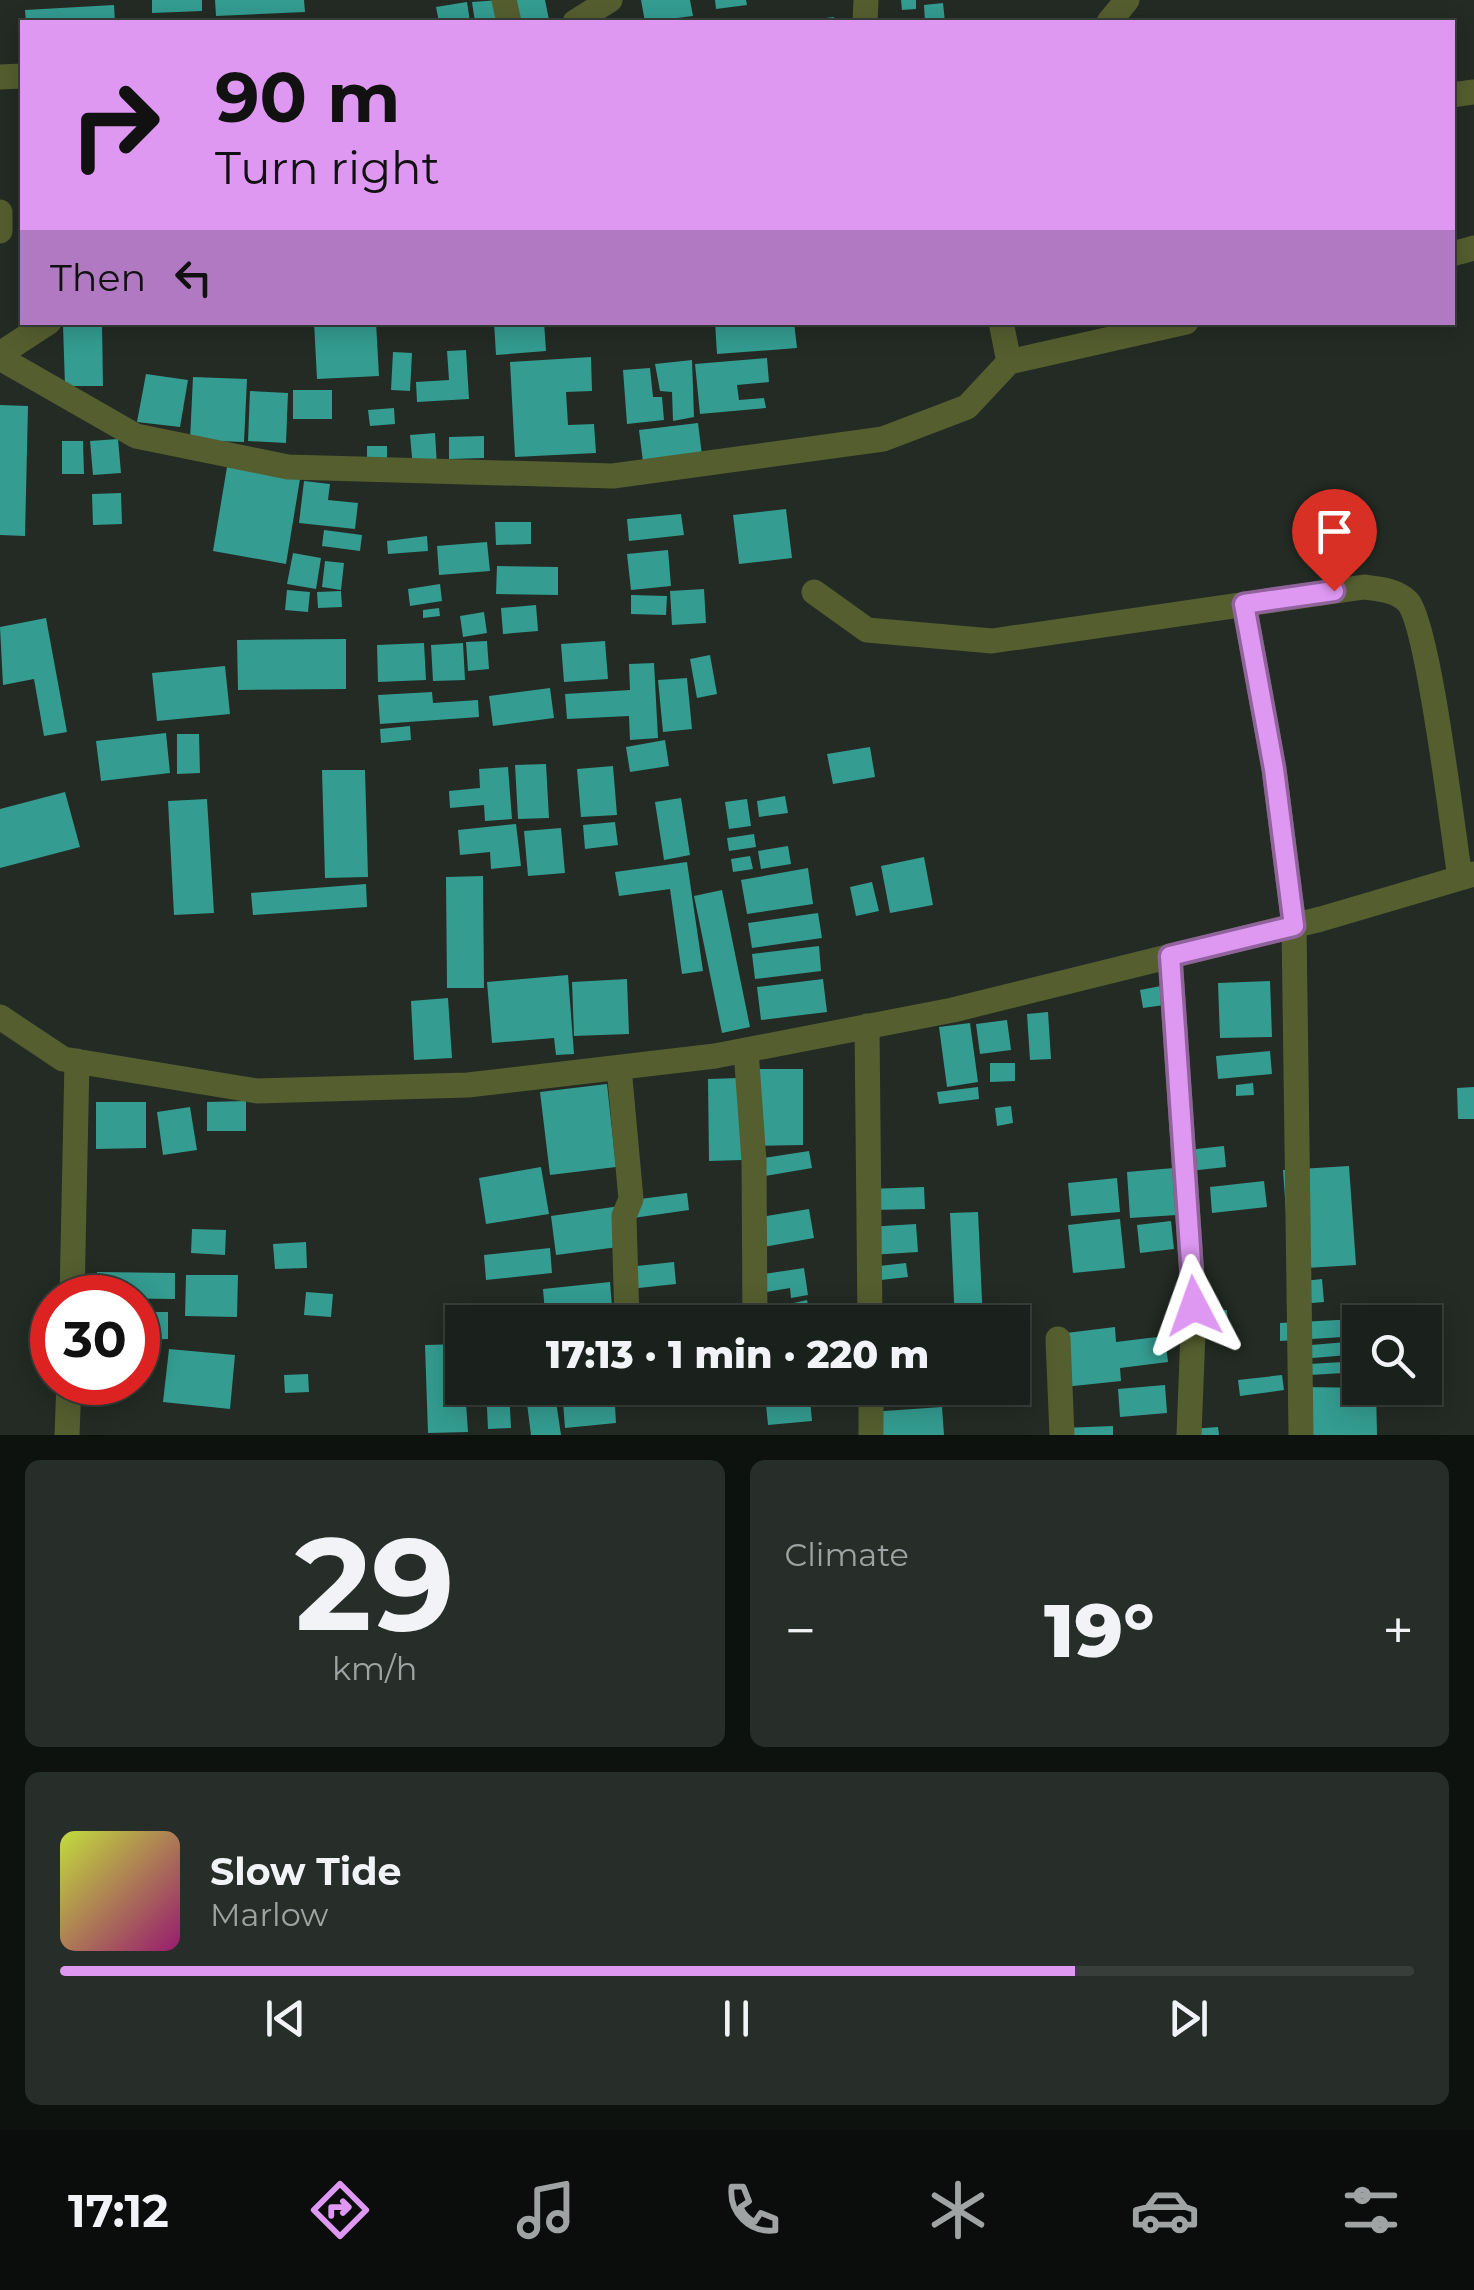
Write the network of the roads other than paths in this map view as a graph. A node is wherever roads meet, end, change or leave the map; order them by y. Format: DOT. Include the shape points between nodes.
graph roads {
  1 [pos="610,0"];
  2 [pos="1127,0"];
  3 [pos="578,20"];
  4 [pos="1111,20"];
  5 [pos="0,212"];
  6 [pos="0,230"];
  7 [pos="45,325"];
  8 [pos="1002,325"];
  9 [pos="1173,325"];
  10 [pos="0,356"];
  11 [pos="1009,362"];
  12 [pos="814,592"];
  13 [pos="1244,604"];
  14 [pos="1467,876"];
  15 [pos="1294,926"];
  16 [pos="1170,956"];
  17 [pos="0,1018"];
  18 [pos="866,1026"];
  19 [pos="746,1050"];
  20 [pos="77,1062"];
  21 [pos="619,1068"];
  22 [pos="72,1275"];
  23 [pos="627,1305"];
  24 [pos="755,1305"];
  25 [pos="870,1305"];
  26 [pos="1058,1339"];
  27 [pos="68,1405"];
  28 [pos="870,1405"];
  29 [pos="67,1435"];
  30 [pos="871,1435"];
  31 [pos="1062,1435"];
  32 [pos="1189,1435"];
  33 [pos="1300,1435"];
  1 -- 3 [label="street"];
  2 -- 4 [label="street"];
  5 -- 6 [label="street"];
  7 -- 10 [label="street"];
  8 -- 11 [label="street"];
  9 -- 11 [label="street"];
  10 -- 11 [label="street" via="136,436 288,467 613,476 883,439 967,407"];
  12 -- 13 [label="street" via="868,630 992,641"];
  13 -- 14 [label="street" via="1364,587 1393,592 1409,603 1424,647"];
  13 -- 15 [label="street"];
  14 -- 15 [label="street"];
  15 -- 16 [label="street"];
  15 -- 33 [label="street"];
  16 -- 18 [label="street"];
  16 -- 32 [label="street" via="1194,1306"];
  17 -- 20 [label="street"];
  18 -- 19 [label="street"];
  18 -- 25 [label="street"];
  19 -- 21 [label="street"];
  19 -- 24 [label="street"];
  20 -- 21 [label="street" via="257,1091 468,1085"];
  20 -- 22 [label="street"];
  21 -- 23 [label="street" via="631,1199 624,1216"];
  26 -- 31 [label="street"];
  27 -- 29 [label="street"];
  28 -- 30 [label="street"];
}
